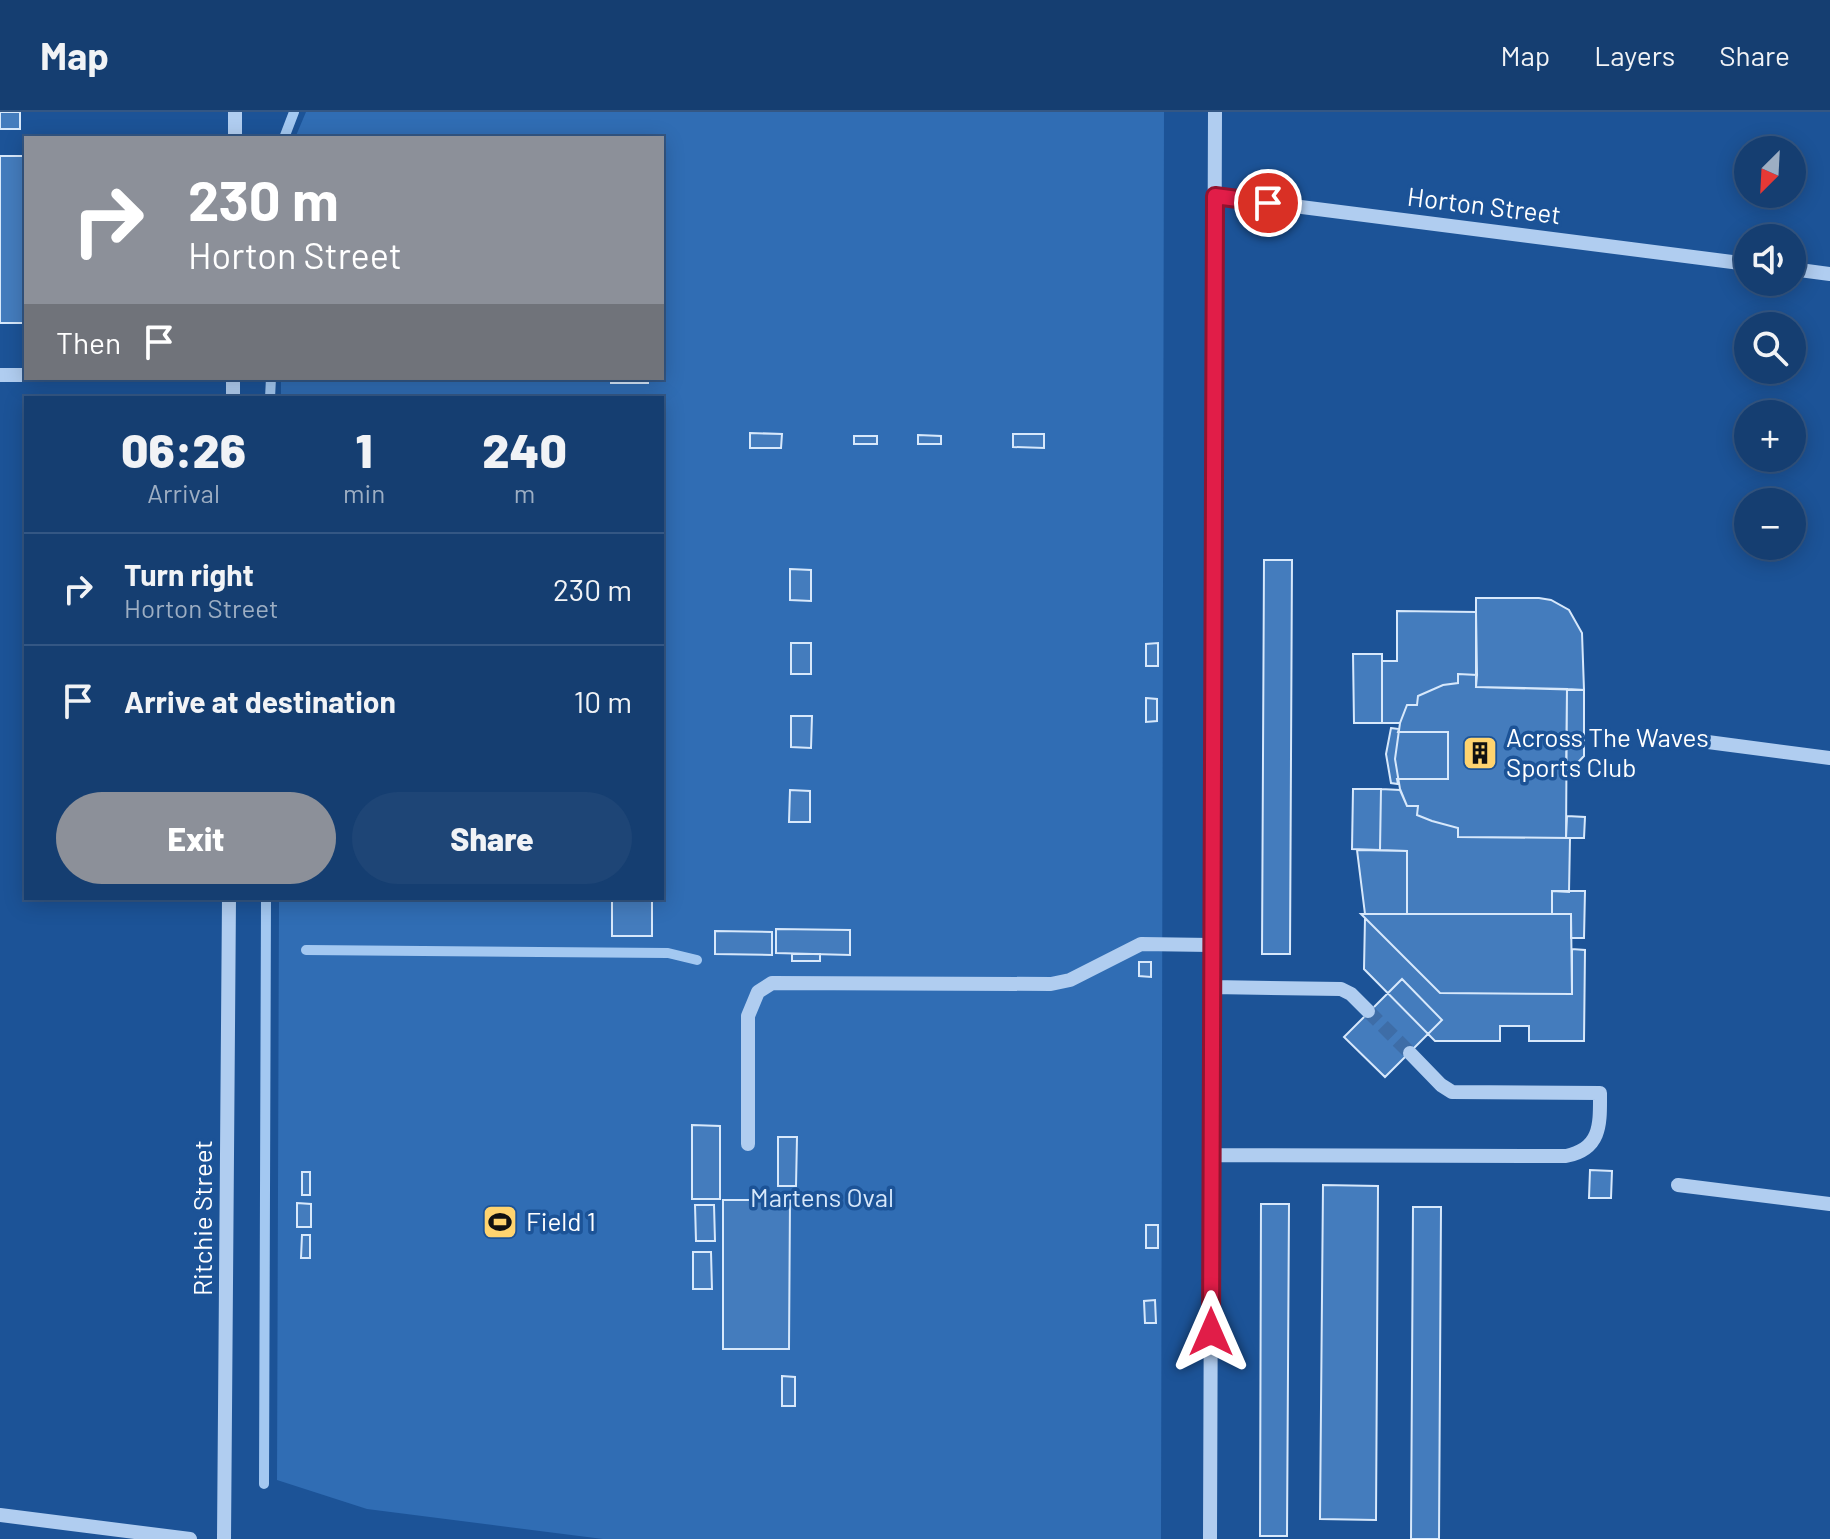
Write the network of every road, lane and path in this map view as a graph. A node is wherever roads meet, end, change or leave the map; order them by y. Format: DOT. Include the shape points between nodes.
graph roads {
  1 [pos="235,112"];
  2 [pos="1215,112"];
  3 [pos="235,136"];
  4 [pos="1215,196"];
  5 [pos="1734,262"];
  6 [pos="1806,271"];
  7 [pos="1830,274"];
  8 [pos="0,375"];
  9 [pos="24,375"];
  10 [pos="1685,739"];
  11 [pos="1830,758"];
  12 [pos="229,900"];
  13 [pos="1211,945"];
  14 [pos="1212,987"];
  15 [pos="1368,1011"];
  16 [pos="1410,1053"];
  17 [pos="748,1144"];
  18 [pos="1212,1155"];
  19 [pos="1678,1185"];
  20 [pos="1830,1204"];
  21 [pos="0,1515"];
  22 [pos="190,1539"];
  23 [pos="224,1539"];
  24 [pos="1210,1539"];
  1 -- 3 [label="street"];
  2 -- 4 [label="street"];
  4 -- 5 [label="street, Horton Street"];
  4 -- 13 [label="street"];
  6 -- 7 [label="street"];
  8 -- 9 [label="street"];
  10 -- 11 [label="street"];
  12 -- 23 [label="street, Ritchie Street"];
  13 -- 14 [label="street"];
  13 -- 17 [label="street" via="1141,944 1070,980 1051,984 772,983 758,992 748,1016"];
  14 -- 15 [label="street" via="1341,989"];
  14 -- 18 [label="street"];
  16 -- 18 [label="street" via="1452,1092 1600,1093 1597,1136 1566,1156"];
  18 -- 24 [label="street"];
  19 -- 20 [label="street"];
  21 -- 22 [label="street"];
}
